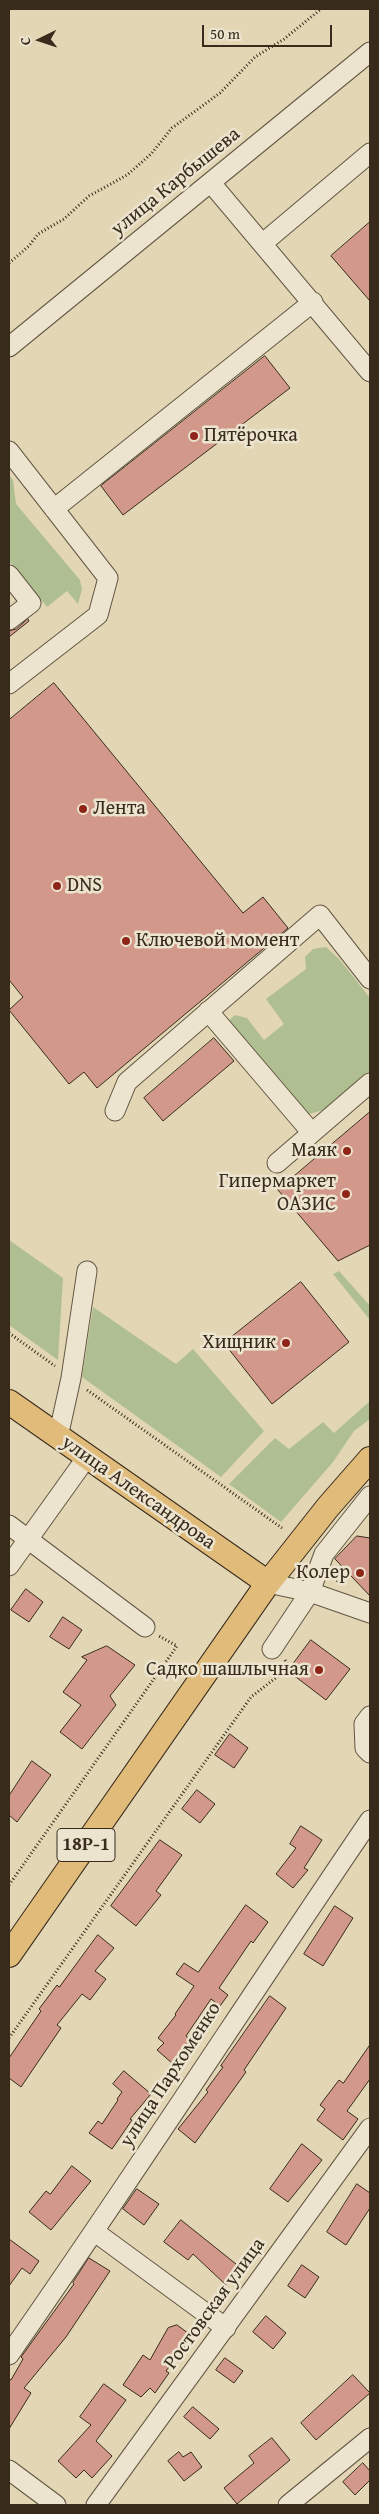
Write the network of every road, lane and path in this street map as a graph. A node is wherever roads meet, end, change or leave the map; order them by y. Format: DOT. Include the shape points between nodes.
graph roads {
  1 [pos="321,9"];
  2 [pos="370,52"];
  3 [pos="370,153"];
  4 [pos="211,183"];
  5 [pos="263,243"];
  6 [pos="9,263"];
  7 [pos="312,302"];
  8 [pos="9,347"];
  9 [pos="370,372"];
  10 [pos="9,451"];
  11 [pos="54,508"];
  12 [pos="9,576"];
  13 [pos="9,620"];
  14 [pos="9,684"];
  15 [pos="370,980"];
  16 [pos="208,1011"];
  17 [pos="370,1083"];
  18 [pos="114,1110"];
  19 [pos="312,1133"];
  20 [pos="277,1163"];
  21 [pos="87,1271"];
  22 [pos="9,1333"];
  23 [pos="60,1369"];
  24 [pos="86,1390"];
  25 [pos="9,1402"];
  26 [pos="58,1437"];
  27 [pos="87,1457"];
  28 [pos="370,1459"];
  29 [pos="370,1496"];
  30 [pos="9,1525"];
  31 [pos="282,1528"];
  32 [pos="28,1539"];
  33 [pos="324,1554"];
  34 [pos="9,1566"];
  35 [pos="268,1583"];
  36 [pos="317,1595"];
  37 [pos="370,1613"];
  38 [pos="145,1627"];
  39 [pos="176,1646"];
  40 [pos="277,1652"];
  41 [pos="370,1716"];
  42 [pos="370,1753"];
  43 [pos="370,1820"];
  44 [pos="9,1885"];
  45 [pos="9,1955"];
  46 [pos="9,2038"];
  47 [pos="370,2128"];
  48 [pos="95,2232"];
  49 [pos="226,2328"];
  50 [pos="9,2355"];
  51 [pos="370,2438"];
  52 [pos="9,2470"];
  53 [pos="56,2505"];
  54 [pos="96,2505"];
  55 [pos="288,2505"];
  1 -- 6 [label="path" via="255,57 220,93 172,128 151,154 127,174 89,196 64,219 38,234"];
  2 -- 4 [label="street, улица Карбышева"];
  3 -- 5 [label="street"];
  4 -- 5 [label="street"];
  4 -- 8 [label="street, улица Карбышева"];
  5 -- 7 [label="street"];
  7 -- 9 [label="street"];
  7 -- 11 [label="street"];
  10 -- 11 [label="street"];
  11 -- 14 [label="street" via="108,578 98,615"];
  12 -- 13 [label="street" via="31,603"];
  15 -- 16 [label="street" via="320,915"];
  16 -- 18 [label="street" via="127,1082"];
  16 -- 19 [label="street"];
  17 -- 19 [label="street"];
  19 -- 20 [label="street"];
  21 -- 26 [label="street" via="71,1378"];
  22 -- 23 [label="path"];
  24 -- 31 [label="path"];
  25 -- 26 [label="main road, улица Александрова"];
  26 -- 27 [label="main road, улица Александрова"];
  27 -- 32 [label="street"];
  27 -- 35 [label="main road, улица Александрова"];
  28 -- 35 [label="main road, 18Р-1"];
  29 -- 33 [label="street"];
  30 -- 32 [label="street"];
  32 -- 34 [label="street"];
  32 -- 38 [label="street"];
  33 -- 36 [label="street"];
  33 -- 36 [label="path" via="342,1576"];
  35 -- 36 [label="street"];
  35 -- 45 [label="main road, 18Р-1"];
  36 -- 37 [label="street"];
  36 -- 40 [label="street"];
  39 -- 44 [label="path"];
  40 -- 46 [label="path" via="288,1665 286,1670 251,1697"];
  41 -- 42 [label="street" via="364,1724 365,1748"];
  43 -- 48 [label="street, улица Пархоменко" via="218,2043"];
  47 -- 49 [label="street, Ростовская улица"];
  48 -- 49 [label="street"];
  48 -- 50 [label="street, улица Пархоменко"];
  49 -- 54 [label="street, Ростовская улица"];
  51 -- 55 [label="street"];
  52 -- 53 [label="street"];
}
